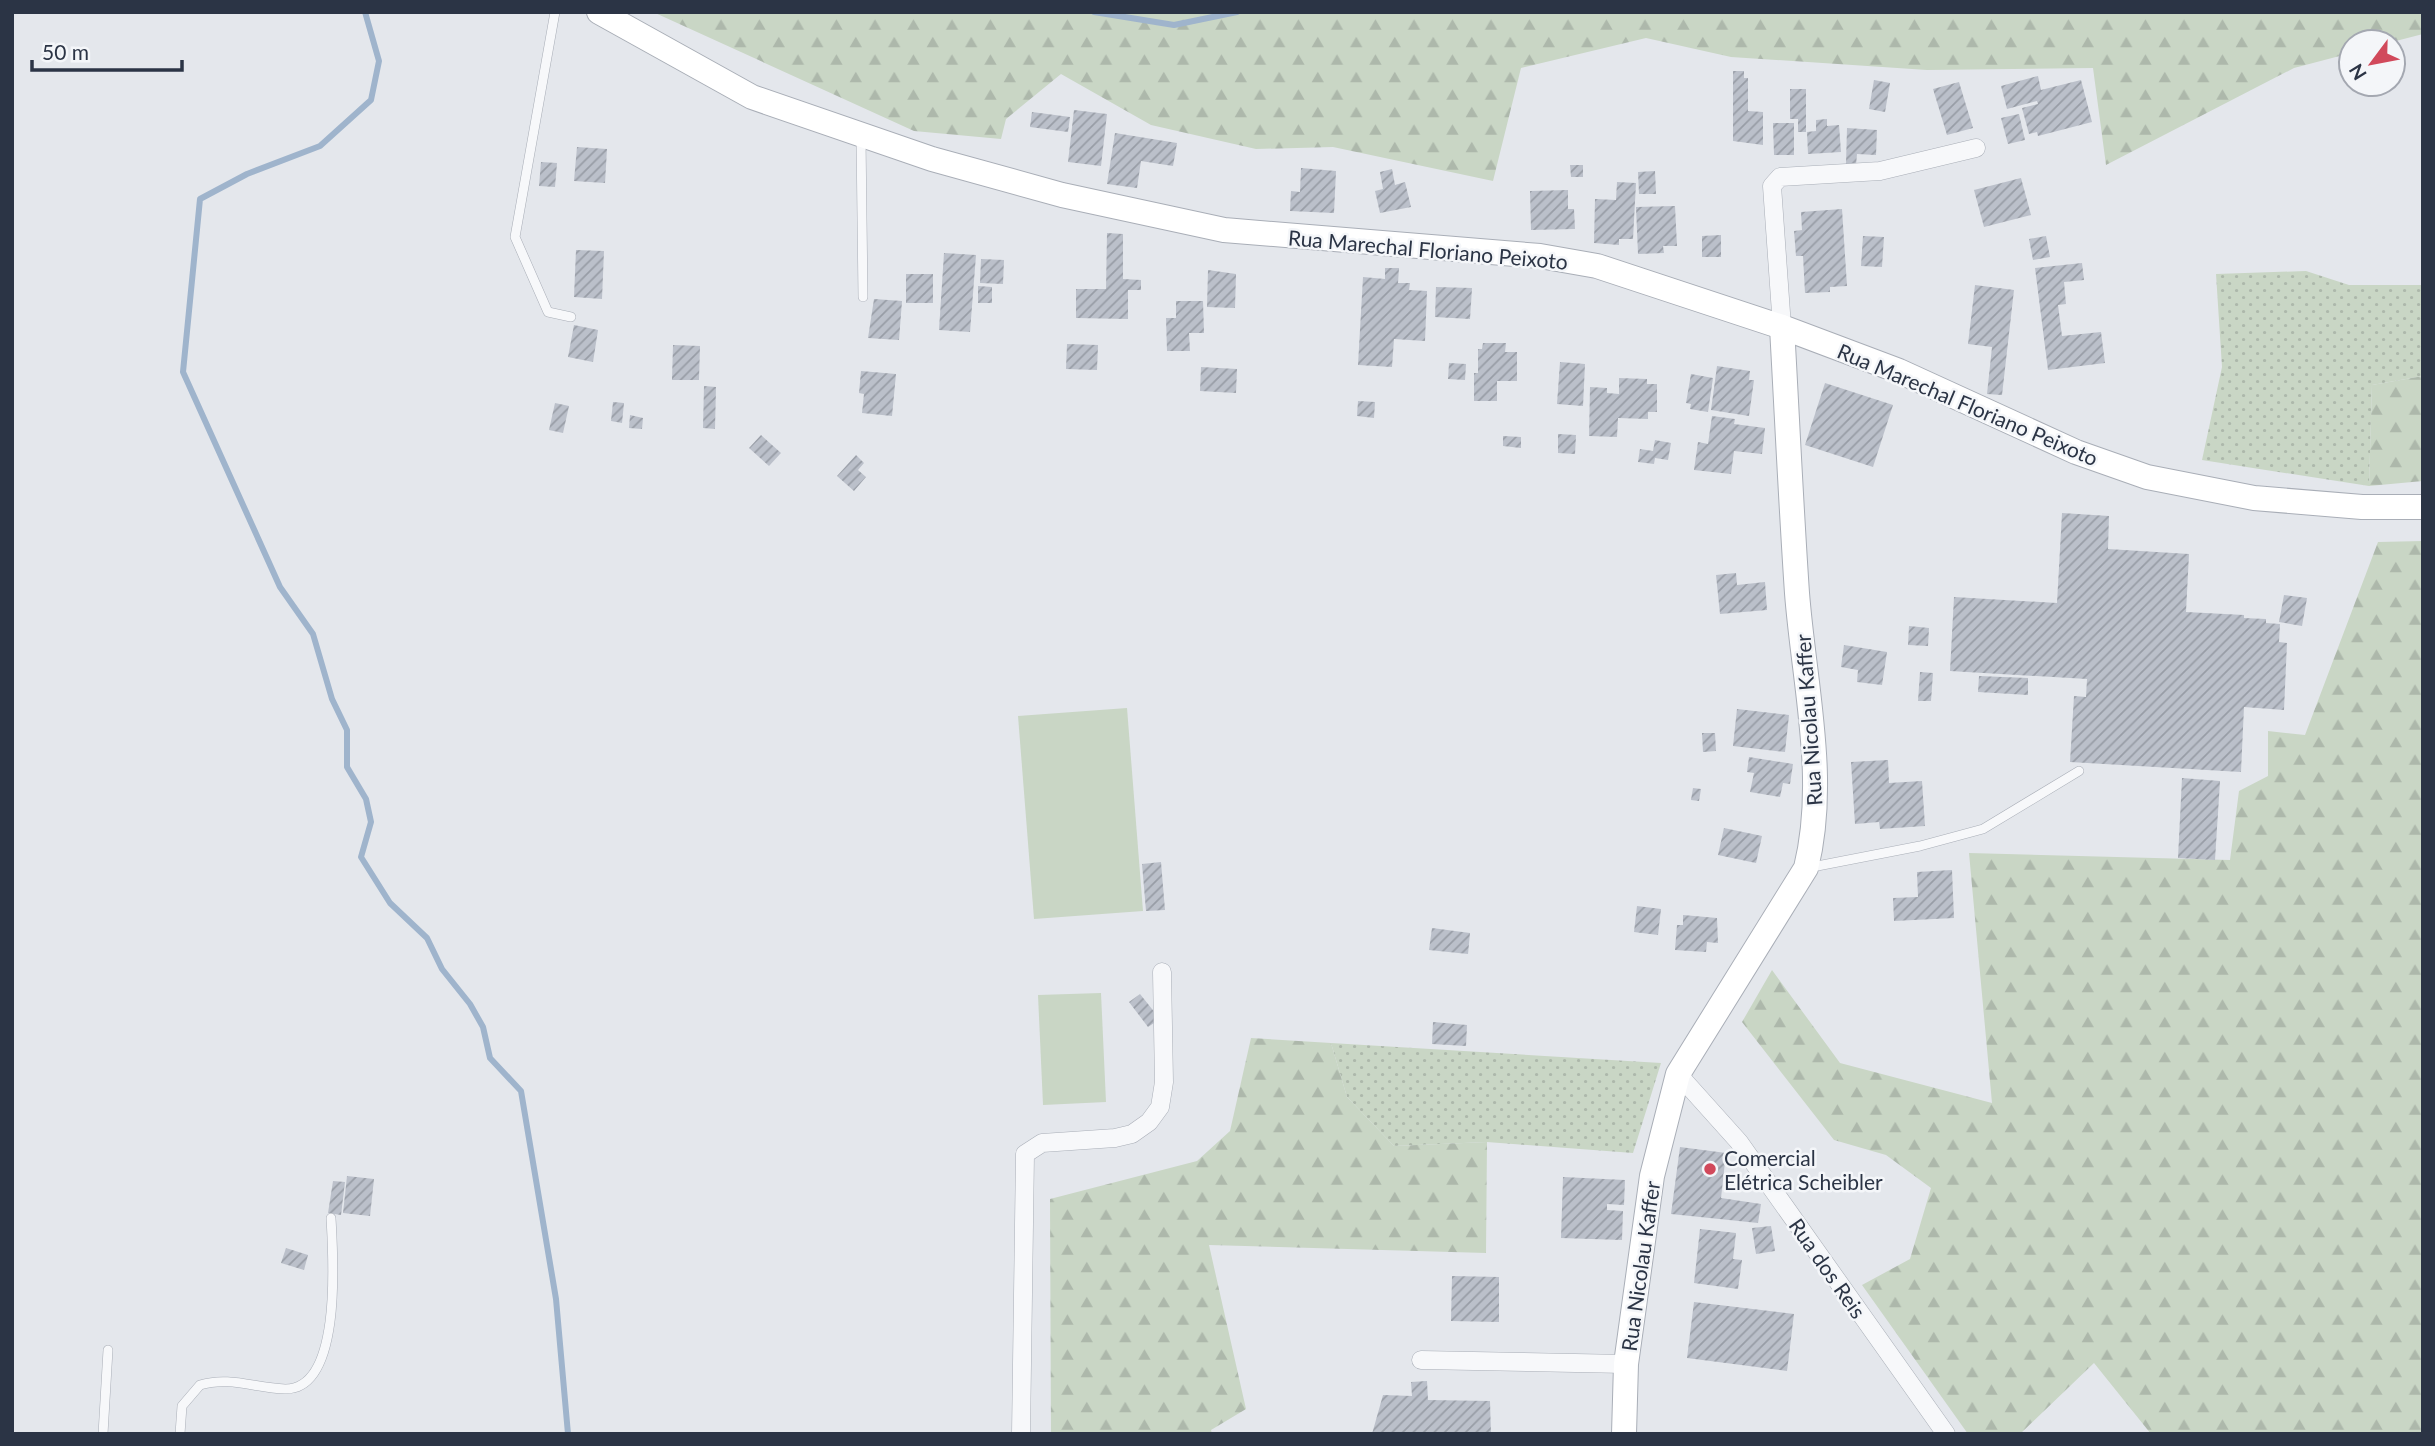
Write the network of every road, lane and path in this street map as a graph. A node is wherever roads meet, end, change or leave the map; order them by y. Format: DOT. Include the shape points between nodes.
graph roads {
  1 [pos="555,12"];
  2 [pos="599,12"];
  3 [pos="861,136"];
  4 [pos="1976,148"];
  5 [pos="863,297"];
  6 [pos="571,317"];
  7 [pos="1782,327"];
  8 [pos="2423,507"];
  9 [pos="2079,771"];
  10 [pos="1806,868"];
  11 [pos="1162,972"];
  12 [pos="1678,1074"];
  13 [pos="331,1218"];
  14 [pos="108,1350"];
  15 [pos="1421,1360"];
  16 [pos="1626,1364"];
  17 [pos="103,1434"];
  18 [pos="180,1434"];
  19 [pos="1021,1434"];
  20 [pos="1625,1434"];
  21 [pos="1946,1434"];
  1 -- 6 [label="lane" via="515,237 548,312"];
  2 -- 3 [label="main road, Rua Marechal Floriano Peixoto" via="752,97"];
  3 -- 5 [label="lane"];
  3 -- 7 [label="main road, Rua Marechal Floriano Peixoto" via="1062,195 1224,230 1540,256 1597,266"];
  4 -- 7 [label="street, Rua Nicolau Kaffer" via="1880,171 1780,177 1772,186"];
  7 -- 8 [label="main road, Rua Marechal Floriano Peixoto" via="1899,371 2076,452 2147,477 2254,498"];
  7 -- 10 [label="main road, Rua Nicolau Kaffer" via="1797,594 1817,797"];
  9 -- 10 [label="lane" via="1983,829"];
  10 -- 12 [label="main road, Rua Nicolau Kaffer"];
  11 -- 19 [label="street" via="1164,1083 1160,1107 1149,1122 1132,1134 1042,1143 1025,1154"];
  12 -- 16 [label="main road, Rua Nicolau Kaffer" via="1652,1176"];
  12 -- 21 [label="street, Rua dos Reis" via="1740,1142"];
  13 -- 18 [label="lane" via="334,1286 320,1365 307,1382 287,1390 234,1381 200,1385 183,1406"];
  14 -- 17 [label="lane"];
  15 -- 16 [label="street"];
  16 -- 20 [label="main road, Rua Nicolau Kaffer"];
}
